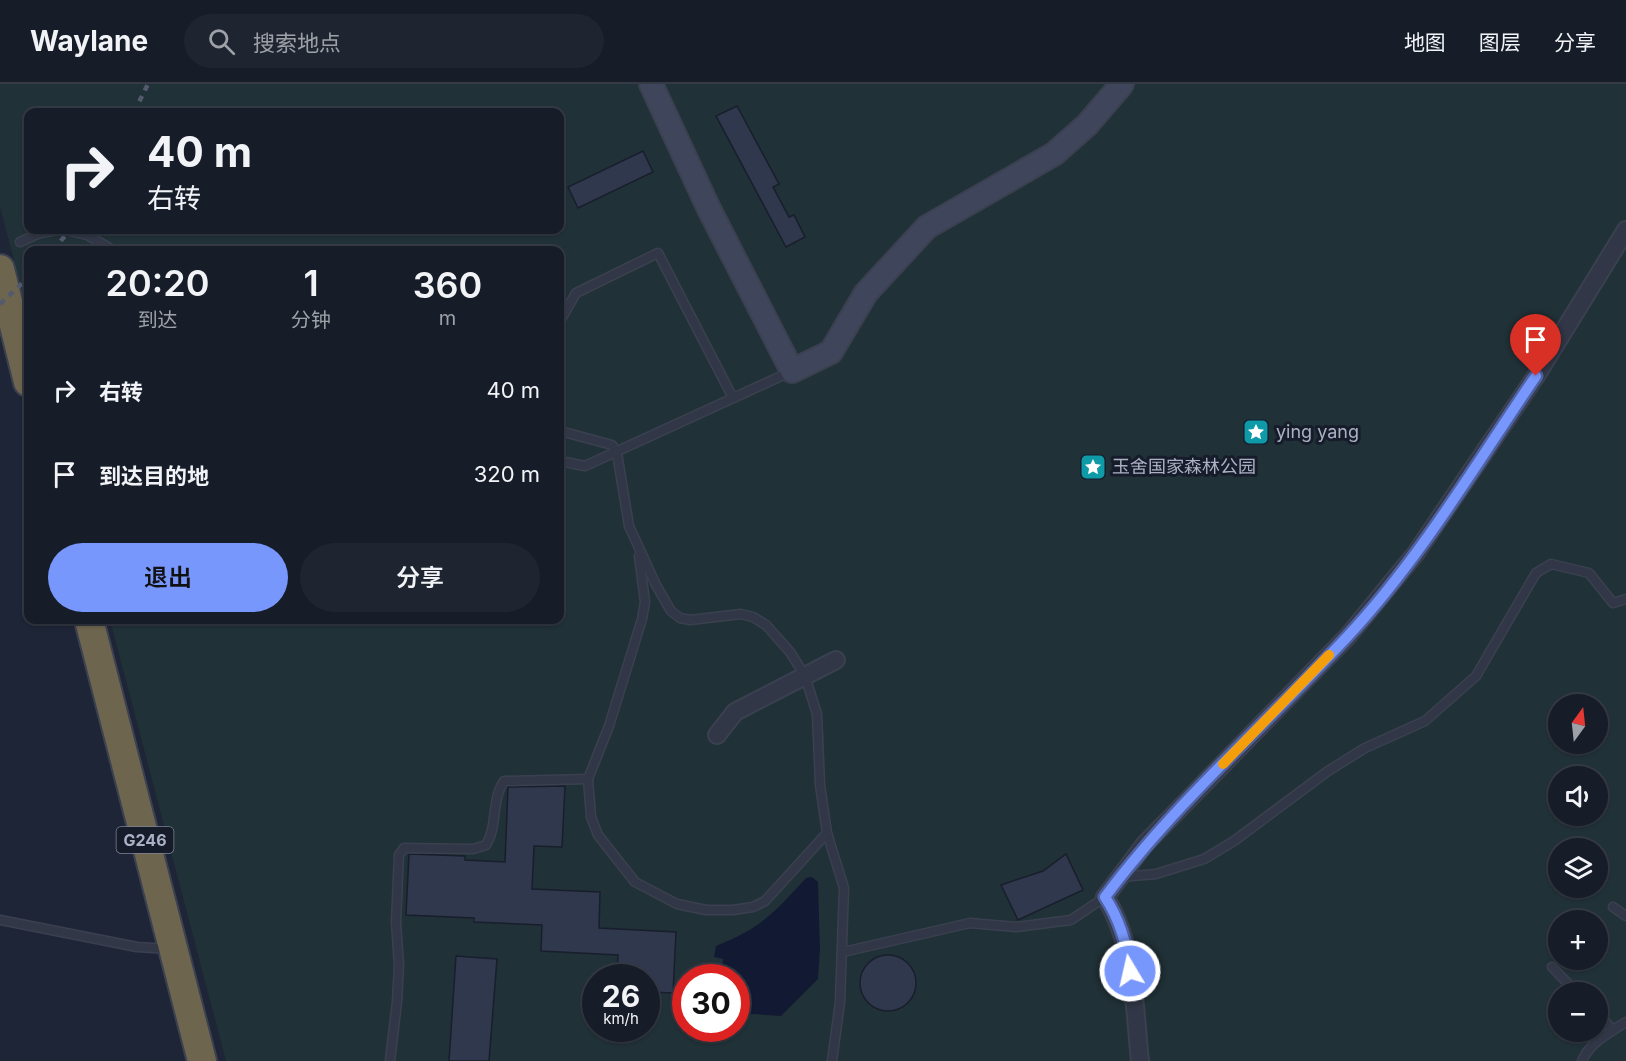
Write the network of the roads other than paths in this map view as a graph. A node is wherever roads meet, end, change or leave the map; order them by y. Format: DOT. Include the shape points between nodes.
graph roads {
  1 [pos="651,84"];
  2 [pos="1122,84"];
  3 [pos="1626,230"];
  4 [pos="38,234"];
  5 [pos="83,234"];
  6 [pos="20,242"];
  7 [pos="106,246"];
  8 [pos="0,269"];
  9 [pos="564,314"];
  10 [pos="24,366"];
  11 [pos="792,371"];
  12 [pos="733,398"];
  13 [pos="564,432"];
  14 [pos="617,453"];
  15 [pos="564,462"];
  16 [pos="638,547"];
  17 [pos="1626,599"];
  18 [pos="90,624"];
  19 [pos="836,660"];
  20 [pos="805,676"];
  21 [pos="717,735"];
  22 [pos="588,779"];
  23 [pos="827,833"];
  24 [pos="1120,877"];
  25 [pos="1105,897"];
  26 [pos="1613,907"];
  27 [pos="1626,916"];
  28 [pos="0,921"];
  29 [pos="173,950"];
  30 [pos="843,952"];
  31 [pos="1555,970"];
  32 [pos="1566,982"];
  33 [pos="1626,1022"];
  34 [pos="1608,1025"];
  35 [pos="1613,1030"];
  36 [pos="202,1061"];
  37 [pos="390,1061"];
  38 [pos="832,1061"];
  39 [pos="1140,1061"];
  40 [pos="1582,1061"];
  1 -- 11 [label="street" via="709,209"];
  2 -- 11 [label="street" via="1087,125 1054,154 927,227 866,293 831,352"];
  3 -- 24 [label="street" via="1536,376 1416,553 1348,636 1145,844"];
  4 -- 6 [label="lane"];
  5 -- 7 [label="lane"];
  8 -- 10 [label="highway"];
  9 -- 12 [label="lane" via="576,293 658,253"];
  11 -- 12 [label="lane"];
  12 -- 14 [label="lane"];
  13 -- 14 [label="lane" via="612,445"];
  14 -- 15 [label="lane" via="585,466"];
  14 -- 16 [label="lane" via="628,526"];
  16 -- 20 [label="lane" via="656,585 680,618 741,614 753,617 766,624"];
  16 -- 22 [label="lane" via="645,602 642,619"];
  17 -- 24 [label="lane" via="1613,603 1589,573 1551,564 1536,573 1476,676 1425,721 1365,748 1203,859 1156,874"];
  18 -- 29 [label="highway, G246"];
  19 -- 20 [label="street"];
  20 -- 21 [label="street" via="735,712"];
  20 -- 23 [label="lane" via="817,714"];
  22 -- 23 [label="lane" via="591,817 598,835 635,882 677,904 706,910 753,907 765,901"];
  22 -- 37 [label="lane" via="504,781 499,789 492,836 486,845 473,849 404,848 399,855 399,965"];
  23 -- 30 [label="lane" via="844,888"];
  24 -- 25 [label="street"];
  25 -- 30 [label="lane" via="1071,920 1016,927 970,923"];
  25 -- 39 [label="street" via="1116,914 1127,949"];
  26 -- 27 [label="lane"];
  28 -- 29 [label="lane" via="137,948"];
  29 -- 36 [label="highway, G246"];
  30 -- 38 [label="lane"];
  31 -- 32 [label="lane"];
  33 -- 35 [label="lane"];
  34 -- 35 [label="lane"];
  35 -- 40 [label="lane" via="1597,1040"];
}
